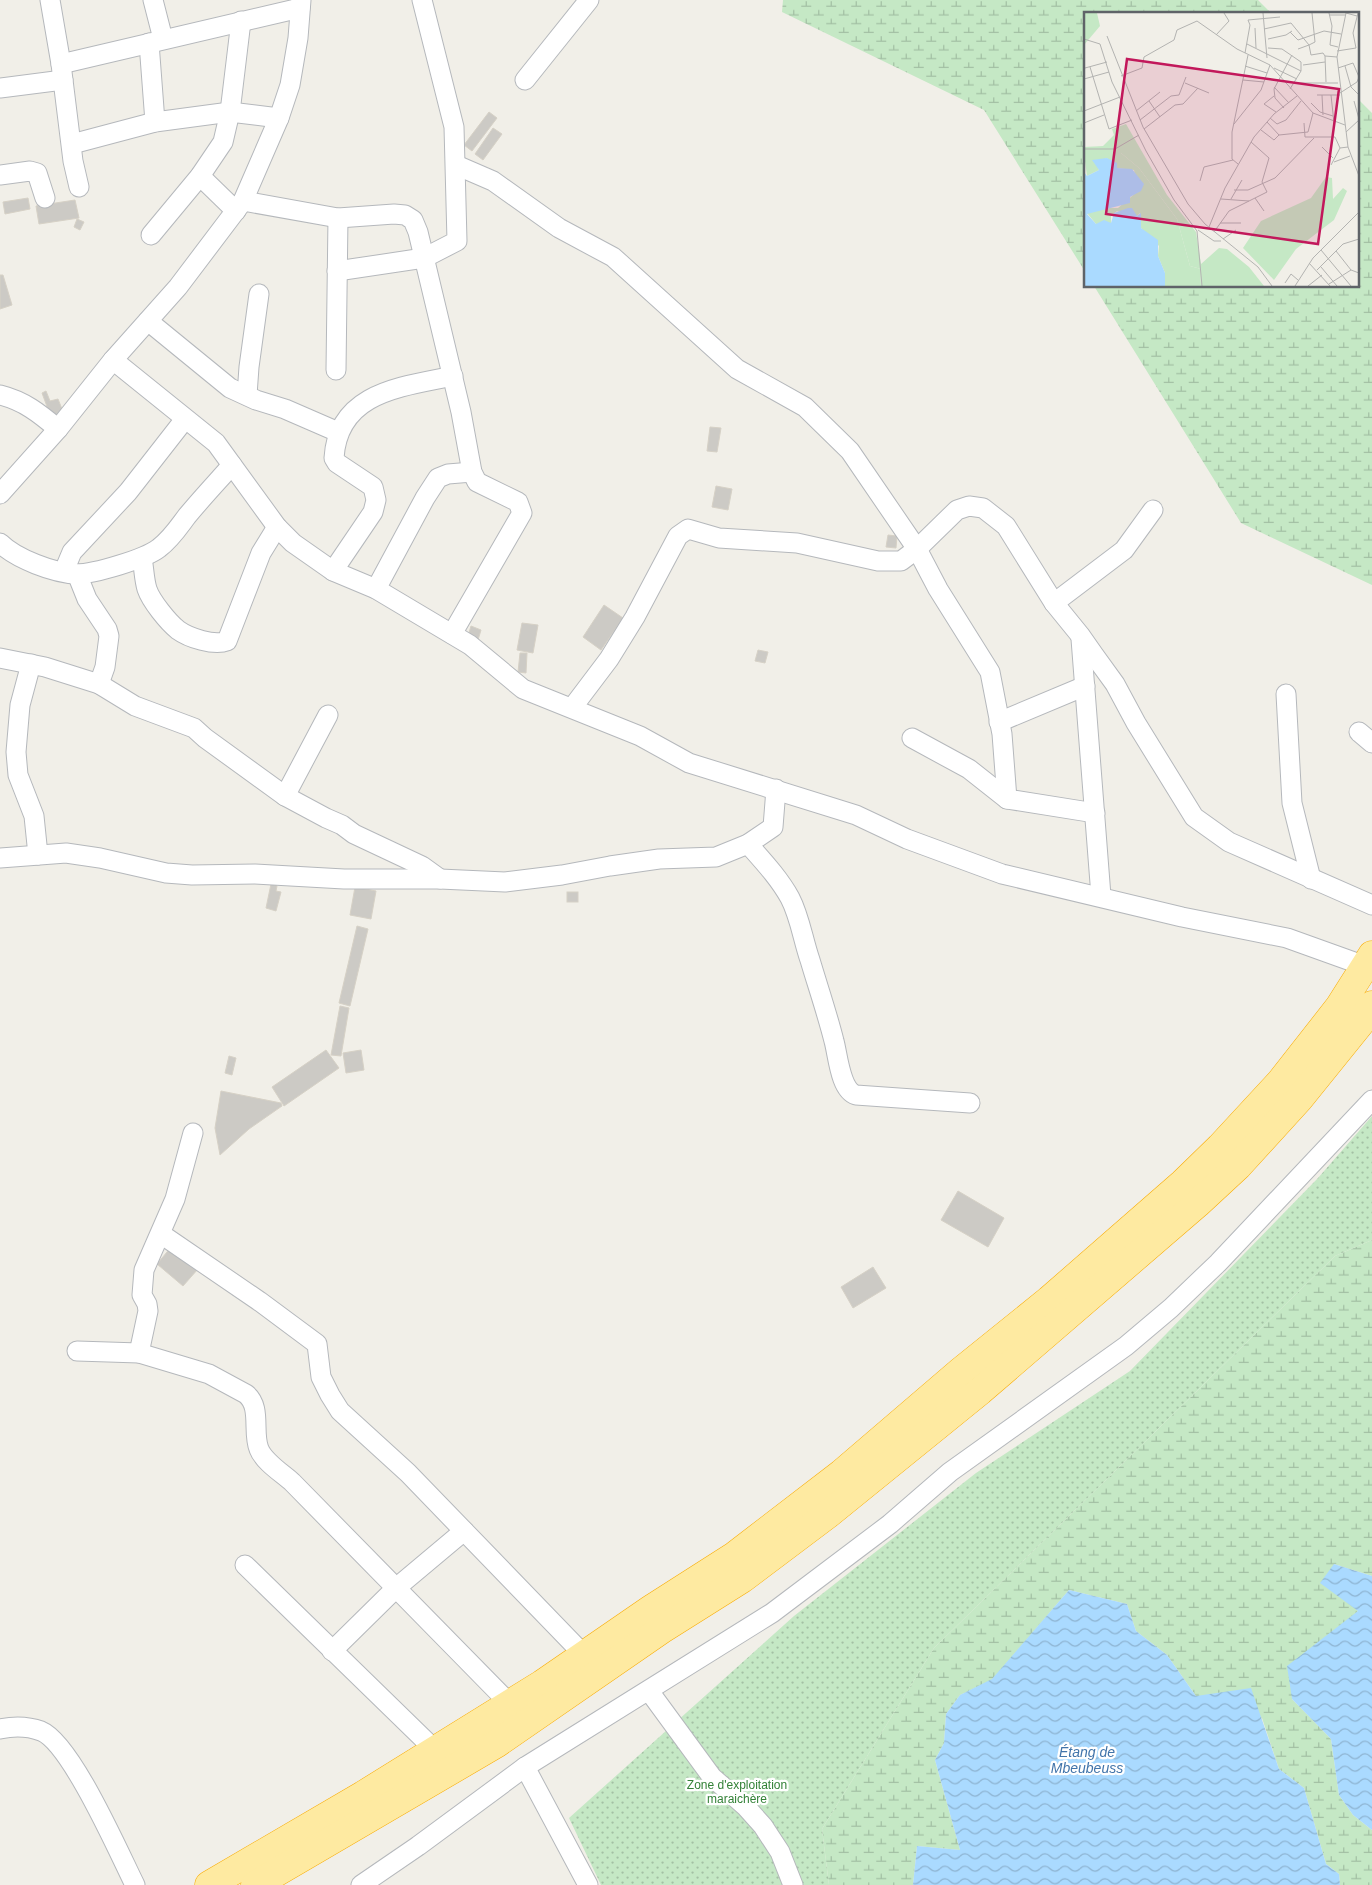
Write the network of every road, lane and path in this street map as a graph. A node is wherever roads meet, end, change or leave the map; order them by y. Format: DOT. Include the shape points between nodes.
graph roads {
  1 [pos="50,0"];
  2 [pos="153,0"];
  3 [pos="422,0"];
  4 [pos="589,0"];
  5 [pos="301,4"];
  6 [pos="241,21"];
  7 [pos="156,41"];
  8 [pos="62,72"];
  9 [pos="524,80"];
  10 [pos="0,88"];
  11 [pos="230,112"];
  12 [pos="279,118"];
  13 [pos="155,122"];
  14 [pos="72,144"];
  15 [pos="456,165"];
  16 [pos="0,175"];
  17 [pos="200,176"];
  18 [pos="79,187"];
  19 [pos="45,198"];
  20 [pos="239,206"];
  21 [pos="338,218"];
  22 [pos="151,235"];
  23 [pos="424,258"];
  24 [pos="337,271"];
  25 [pos="259,294"];
  26 [pos="148,321"];
  27 [pos="113,360"];
  28 [pos="336,370"];
  29 [pos="453,376"];
  30 [pos="1,392"];
  31 [pos="247,394"];
  32 [pos="185,419"];
  33 [pos="58,428"];
  34 [pos="338,432"];
  35 [pos="232,465"];
  36 [pos="472,472"];
  37 [pos="0,494"];
  38 [pos="1153,510"];
  39 [pos="277,528"];
  40 [pos="0,543"];
  41 [pos="917,549"];
  42 [pos="142,558"];
  43 [pos="333,572"];
  44 [pos="70,573"];
  45 [pos="376,589"];
  46 [pos="1054,603"];
  47 [pos="452,634"];
  48 [pos="1080,635"];
  49 [pos="0,658"];
  50 [pos="31,664"];
  51 [pos="99,684"];
  52 [pos="1084,686"];
  53 [pos="1286,694"];
  54 [pos="572,708"];
  55 [pos="328,715"];
  56 [pos="999,722"];
  57 [pos="912,738"];
  58 [pos="776,789"];
  59 [pos="285,796"];
  60 [pos="1007,799"];
  61 [pos="1095,814"];
  62 [pos="748,844"];
  63 [pos="38,854"];
  64 [pos="0,858"];
  65 [pos="440,879"];
  66 [pos="1310,879"];
  67 [pos="1102,896"];
  68 [pos="1372,905"];
  69 [pos="1368,960"];
  70 [pos="1372,1006"];
  71 [pos="1372,1100"];
  72 [pos="970,1103"];
  73 [pos="192,1133"];
  74 [pos="161,1234"];
  75 [pos="77,1351"];
  76 [pos="139,1353"];
  77 [pos="464,1531"];
  78 [pos="245,1565"];
  79 [pos="396,1588"];
  80 [pos="332,1650"];
  81 [pos="585,1656"];
  82 [pos="649,1691"];
  83 [pos="510,1704"];
  84 [pos="0,1729"];
  85 [pos="436,1750"];
  86 [pos="526,1767"];
  87 [pos="135,1885"];
  88 [pos="208,1885"];
  89 [pos="255,1885"];
  90 [pos="361,1885"];
  91 [pos="588,1885"];
  92 [pos="793,1885"];
  1 -- 8 [label="street"];
  2 -- 7 [label="street"];
  3 -- 15 [label="street" via="454,127"];
  4 -- 9 [label="street"];
  5 -- 6 [label="street"];
  5 -- 12 [label="street" via="290,85"];
  6 -- 7 [label="street"];
  6 -- 11 [label="street"];
  7 -- 8 [label="street"];
  7 -- 13 [label="street"];
  8 -- 10 [label="street"];
  8 -- 14 [label="street"];
  11 -- 12 [label="street"];
  11 -- 13 [label="street"];
  11 -- 17 [label="street" via="223,142"];
  12 -- 20 [label="street"];
  13 -- 14 [label="street"];
  14 -- 18 [label="street"];
  15 -- 23 [label="street" via="457,241"];
  15 -- 41 [label="street" via="493,181 559,228 613,257 737,369 805,407 850,451"];
  16 -- 19 [label="street" via="37,173"];
  17 -- 20 [label="street"];
  17 -- 22 [label="street"];
  20 -- 21 [label="street"];
  20 -- 26 [label="street"];
  21 -- 23 [label="street" via="405,215 413,220"];
  21 -- 24 [label="street"];
  23 -- 24 [label="street"];
  23 -- 29 [label="street"];
  24 -- 28 [label="street"];
  25 -- 31 [label="street"];
  26 -- 27 [label="street"];
  26 -- 31 [label="street" via="230,388"];
  27 -- 32 [label="street"];
  27 -- 33 [label="street"];
  29 -- 34 [label="street" via="377,395 349,414"];
  29 -- 36 [label="street"];
  30 -- 33 [label="street" via="34,408"];
  31 -- 34 [label="street"];
  32 -- 35 [label="street" via="216,443"];
  32 -- 44 [label="street" via="128,492 72,552"];
  33 -- 37 [label="street"];
  34 -- 43 [label="street" via="334,458 373,487 376,500 373,512"];
  35 -- 39 [label="street"];
  35 -- 42 [label="street" via="173,535"];
  36 -- 45 [label="street" via="438,478"];
  36 -- 47 [label="street" via="477,482 518,502 522,513"];
  38 -- 46 [label="street" via="1124,550"];
  39 -- 42 [label="street" via="261,553 227,641 218,644 178,630 160,611 148,590"];
  39 -- 43 [label="street" via="292,543"];
  40 -- 44 [label="street" via="8,551 46,568"];
  41 -- 46 [label="street" via="956,510 969,506 983,508 1006,526"];
  41 -- 54 [label="street" via="900,561 878,562 797,543 719,538 688,529 678,536 635,617 609,659"];
  41 -- 56 [label="street" via="990,672"];
  42 -- 44 [label="street" via="117,566"];
  43 -- 45 [label="street"];
  44 -- 51 [label="street" via="109,636 105,668"];
  45 -- 47 [label="street"];
  46 -- 48 [label="street"];
  47 -- 54 [label="street" via="470,645 523,690"];
  48 -- 52 [label="street"];
  48 -- 66 [label="street" via="1115,684 1194,817 1229,842"];
  49 -- 50 [label="street"];
  50 -- 51 [label="street"];
  50 -- 63 [label="street" via="20,705 16,752 18,775 34,816"];
  51 -- 59 [label="street" via="135,706 194,728"];
  52 -- 56 [label="street"];
  52 -- 61 [label="street"];
  53 -- 66 [label="street" via="1292,803"];
  54 -- 58 [label="street" via="640,736 689,763"];
  55 -- 59 [label="street"];
  56 -- 60 [label="street"];
  57 -- 60 [label="street" via="969,769"];
  58 -- 62 [label="street" via="773,827"];
  58 -- 67 [label="street" via="856,815 908,839 1002,874"];
  59 -- 65 [label="street" via="422,866"];
  60 -- 61 [label="street"];
  61 -- 67 [label="street"];
  62 -- 65 [label="street" via="716,857 659,859 505,882"];
  62 -- 72 [label="street" via="790,899 848,1090 856,1095"];
  63 -- 64 [label="street"];
  63 -- 65 [label="street" via="66,853 166,873 192,875"];
  66 -- 68 [label="street"];
  67 -- 69 [label="street"];
  69 -- 81 [label="highway" via="1339,1007 1281,1081 1183,1183 842,1473 734,1556"];
  70 -- 89 [label="highway" via="1300,1098 1238,1166 980,1391 827,1515 742,1578 496,1744"];
  71 -- 82 [label="street" via="1218,1263 1126,1346 950,1472 890,1524 772,1613"];
  73 -- 74 [label="street" via="175,1199"];
  74 -- 76 [label="street" via="144,1270 142,1295 148,1311"];
  74 -- 77 [label="street" via="318,1344 322,1377 340,1411 408,1473"];
  75 -- 76 [label="street"];
  76 -- 79 [label="street" via="209,1374 251,1398 259,1449 264,1457"];
  77 -- 79 [label="street"];
  77 -- 81 [label="street"];
  78 -- 80 [label="street"];
  79 -- 80 [label="street"];
  79 -- 83 [label="street"];
  80 -- 85 [label="street"];
  81 -- 83 [label="highway"];
  82 -- 86 [label="street"];
  82 -- 92 [label="street" via="712,1778 763,1826 780,1852"];
  83 -- 85 [label="highway"];
  84 -- 87 [label="street" via="20,1726 43,1732 59,1745 73,1765"];
  85 -- 88 [label="highway"];
  86 -- 90 [label="street"];
  86 -- 91 [label="street"];
}
